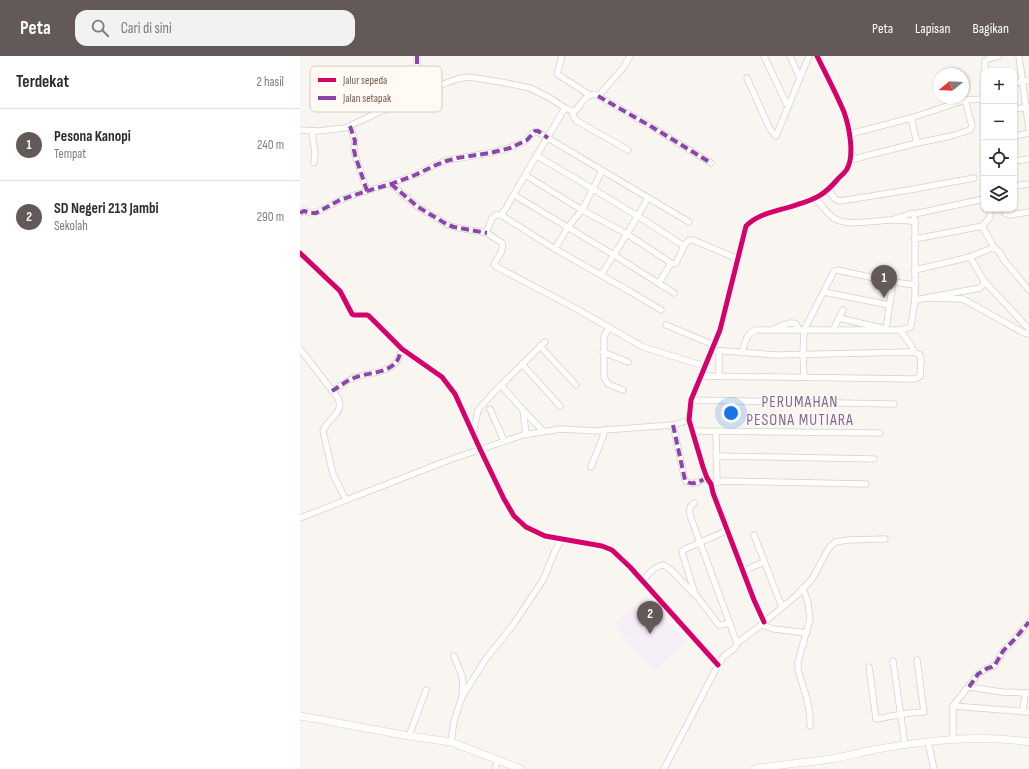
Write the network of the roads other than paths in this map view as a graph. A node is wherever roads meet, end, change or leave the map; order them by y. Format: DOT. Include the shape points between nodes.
graph roads {
  1 [pos="416,56"];
  2 [pos="562,56"];
  3 [pos="630,56"];
  4 [pos="764,56"];
  5 [pos="790,56"];
  6 [pos="809,56"];
  7 [pos="817,56"];
  8 [pos="997,56"];
  9 [pos="1020,56"];
  10 [pos="416,66"];
  11 [pos="985,68"];
  12 [pos="747,78"];
  13 [pos="800,78"];
  14 [pos="1029,80"];
  15 [pos="1022,81"];
  16 [pos="1017,82"];
  17 [pos="442,85"];
  18 [pos="590,94"];
  19 [pos="598,96"];
  20 [pos="981,98"];
  21 [pos="969,100"];
  22 [pos="953,104"];
  23 [pos="966,104"];
  24 [pos="788,107"];
  25 [pos="1027,107"];
  26 [pos="565,108"];
  27 [pos="1017,109"];
  28 [pos="574,111"];
  29 [pos="380,112"];
  30 [pos="911,118"];
  31 [pos="350,126"];
  32 [pos="300,130"];
  33 [pos="1029,130"];
  34 [pos="312,131"];
  35 [pos="1029,133"];
  36 [pos="850,134"];
  37 [pos="1017,135"];
  38 [pos="548,138"];
  39 [pos="917,143"];
  40 [pos="628,150"];
  41 [pos="536,156"];
  42 [pos="1029,158"];
  43 [pos="850,160"];
  44 [pos="1017,160"];
  45 [pos="314,163"];
  46 [pos="711,163"];
  47 [pos="602,171"];
  48 [pos="525,175"];
  49 [pos="974,178"];
  50 [pos="391,184"];
  51 [pos="1029,184"];
  52 [pos="1017,186"];
  53 [pos="594,189"];
  54 [pos="828,190"];
  55 [pos="367,191"];
  56 [pos="514,195"];
  57 [pos="648,198"];
  58 [pos="815,198"];
  59 [pos="981,200"];
  60 [pos="582,210"];
  61 [pos="990,212"];
  62 [pos="1005,212"];
  63 [pos="1029,212"];
  64 [pos="300,213"];
  65 [pos="914,214"];
  66 [pos="501,215"];
  67 [pos="637,215"];
  68 [pos="892,220"];
  69 [pos="915,221"];
  70 [pos="689,222"];
  71 [pos="983,226"];
  72 [pos="568,227"];
  73 [pos="487,233"];
  74 [pos="627,234"];
  75 [pos="915,239"];
  76 [pos="684,246"];
  77 [pos="994,247"];
  78 [pos="556,249"];
  79 [pos="300,253"];
  80 [pos="614,255"];
  81 [pos="970,257"];
  82 [pos="738,259"];
  83 [pos="671,263"];
  84 [pos="915,270"];
  85 [pos="600,275"];
  86 [pos="984,281"];
  87 [pos="893,282"];
  88 [pos="659,283"];
  89 [pos="916,285"];
  90 [pos="1029,290"];
  91 [pos="824,292"];
  92 [pos="674,293"];
  93 [pos="927,298"];
  94 [pos="915,300"];
  95 [pos="889,306"];
  96 [pos="661,310"];
  97 [pos="843,310"];
  98 [pos="839,318"];
  99 [pos="666,325"];
  100 [pos="609,328"];
  101 [pos="886,329"];
  102 [pos="1029,329"];
  103 [pos="801,330"];
  104 [pos="833,330"];
  105 [pos="900,330"];
  106 [pos="1029,333"];
  107 [pos="712,347"];
  108 [pos="300,349"];
  109 [pos="402,349"];
  110 [pos="719,351"];
  111 [pos="603,352"];
  112 [pos="914,352"];
  113 [pos="742,353"];
  114 [pos="803,355"];
  115 [pos="628,362"];
  116 [pos="522,364"];
  117 [pos="704,366"];
  118 [pos="700,376"];
  119 [pos="719,376"];
  120 [pos="804,377"];
  121 [pos="501,385"];
  122 [pos="576,385"];
  123 [pos="623,390"];
  124 [pos="332,391"];
  125 [pos="691,400"];
  126 [pos="894,404"];
  127 [pos="560,406"];
  128 [pos="490,409"];
  129 [pos="523,410"];
  130 [pos="689,420"];
  131 [pos="673,424"];
  132 [pos="604,430"];
  133 [pos="544,431"];
  134 [pos="692,431"];
  135 [pos="716,432"];
  136 [pos="880,433"];
  137 [pos="473,434"];
  138 [pos="526,434"];
  139 [pos="504,441"];
  140 [pos="480,449"];
  141 [pos="716,456"];
  142 [pos="874,458"];
  143 [pos="591,467"];
  144 [pos="707,478"];
  145 [pos="714,483"];
  146 [pos="866,484"];
  147 [pos="346,500"];
  148 [pos="694,503"];
  149 [pos="300,518"];
  150 [pos="728,530"];
  151 [pos="754,535"];
  152 [pos="562,539"];
  153 [pos="885,539"];
  154 [pos="700,542"];
  155 [pos="764,562"];
  156 [pos="743,571"];
  157 [pos="642,581"];
  158 [pos="803,588"];
  159 [pos="695,594"];
  160 [pos="782,607"];
  161 [pos="1029,622"];
  162 [pos="730,623"];
  163 [pos="763,624"];
  164 [pos="806,633"];
  165 [pos="737,643"];
  166 [pos="454,656"];
  167 [pos="917,660"];
  168 [pos="892,661"];
  169 [pos="718,665"];
  170 [pos="869,667"];
  171 [pos="969,687"];
  172 [pos="426,690"];
  173 [pos="1027,693"];
  174 [pos="462,697"];
  175 [pos="953,706"];
  176 [pos="1026,712"];
  177 [pos="901,715"];
  178 [pos="300,716"];
  179 [pos="810,726"];
  180 [pos="409,736"];
  181 [pos="953,739"];
  182 [pos="451,742"];
  183 [pos="928,742"];
  184 [pos="1029,742"];
  185 [pos="905,745"];
  186 [pos="498,759"];
  187 [pos="495,769"];
  188 [pos="521,769"];
  189 [pos="664,769"];
  190 [pos="757,769"];
  191 [pos="934,769"];
  1 -- 10 [label="street"];
  2 -- 18 [label="street" via="557,74"];
  3 -- 19 [label="street" via="623,68"];
  4 -- 24 [label="street"];
  5 -- 13 [label="street"];
  6 -- 13 [label="street"];
  7 -- 36 [label="street" via="844,112"];
  8 -- 11 [label="street" via="985,61"];
  9 -- 15 [label="street"];
  12 -- 24 [label="street" via="770,129 776,136"];
  13 -- 24 [label="street"];
  14 -- 15 [label="street"];
  15 -- 16 [label="street"];
  15 -- 25 [label="street"];
  17 -- 26 [label="street" via="469,77 501,82 530,88"];
  18 -- 19 [label="street"];
  18 -- 28 [label="street"];
  19 -- 46 [label="street"];
  20 -- 21 [label="street"];
  22 -- 30 [label="street"];
  23 -- 39 [label="street" via="972,126 970,130"];
  25 -- 27 [label="street"];
  25 -- 33 [label="street"];
  26 -- 28 [label="street"];
  26 -- 38 [label="street"];
  28 -- 40 [label="street" via="573,116 577,121"];
  29 -- 31 [label="street"];
  30 -- 36 [label="street"];
  30 -- 39 [label="street"];
  31 -- 34 [label="street"];
  31 -- 55 [label="street" via="355,141 355,155"];
  32 -- 34 [label="street"];
  34 -- 45 [label="street"];
  35 -- 37 [label="street"];
  36 -- 43 [label="street"];
  38 -- 41 [label="street"];
  38 -- 47 [label="street"];
  38 -- 50 [label="street" via="535,131 527,140 510,148 436,164"];
  39 -- 43 [label="street"];
  41 -- 48 [label="street"];
  41 -- 53 [label="street"];
  42 -- 44 [label="street"];
  43 -- 54 [label="street" via="847,169"];
  47 -- 53 [label="street"];
  47 -- 57 [label="street"];
  48 -- 56 [label="street"];
  48 -- 60 [label="street"];
  49 -- 54 [label="street" via="840,201"];
  50 -- 55 [label="street"];
  50 -- 73 [label="street" via="418,207 448,225"];
  51 -- 52 [label="street"];
  53 -- 60 [label="street"];
  53 -- 67 [label="street"];
  54 -- 58 [label="street"];
  55 -- 64 [label="street" via="340,200 316,213"];
  56 -- 66 [label="street"];
  56 -- 72 [label="street"];
  57 -- 67 [label="street"];
  57 -- 70 [label="street"];
  58 -- 68 [label="street" via="838,220"];
  58 -- 82 [label="street" via="770,212 749,222"];
  59 -- 65 [label="street"];
  60 -- 72 [label="street"];
  60 -- 74 [label="street"];
  61 -- 71 [label="street" via="990,218"];
  62 -- 63 [label="street" via="1009,215"];
  65 -- 68 [label="street"];
  65 -- 69 [label="street"];
  66 -- 73 [label="street" via="492,218"];
  66 -- 78 [label="street"];
  67 -- 74 [label="street"];
  67 -- 76 [label="street"];
  68 -- 69 [label="street"];
  69 -- 75 [label="street"];
  71 -- 75 [label="street"];
  71 -- 77 [label="street"];
  72 -- 78 [label="street"];
  72 -- 80 [label="street"];
  73 -- 100 [label="street" via="502,243 502,250 494,264 496,267"];
  74 -- 80 [label="street"];
  74 -- 83 [label="street"];
  75 -- 84 [label="street"];
  76 -- 82 [label="street" via="689,240 693,240"];
  76 -- 83 [label="street" via="676,263"];
  77 -- 81 [label="street"];
  77 -- 90 [label="street"];
  78 -- 85 [label="street"];
  79 -- 109 [label="street" via="340,291 352,314 369,316"];
  80 -- 85 [label="street"];
  80 -- 88 [label="street"];
  81 -- 84 [label="street"];
  81 -- 86 [label="street"];
  82 -- 107 [label="street" via="720,330"];
  83 -- 88 [label="street"];
  84 -- 89 [label="street"];
  85 -- 96 [label="street"];
  86 -- 93 [label="street" via="980,288"];
  86 -- 102 [label="street"];
  87 -- 89 [label="street"];
  87 -- 91 [label="street" via="836,270"];
  87 -- 95 [label="street"];
  88 -- 92 [label="street"];
  89 -- 94 [label="street"];
  91 -- 95 [label="street"];
  91 -- 103 [label="street"];
  93 -- 94 [label="street"];
  93 -- 106 [label="street" via="963,299 1024,333"];
  94 -- 105 [label="street" via="911,326"];
  95 -- 101 [label="street"];
  97 -- 98 [label="street"];
  98 -- 101 [label="street"];
  98 -- 104 [label="street"];
  99 -- 107 [label="street"];
  100 -- 111 [label="street" via="604,336"];
  100 -- 117 [label="street" via="643,347"];
  101 -- 104 [label="street"];
  101 -- 105 [label="street"];
  103 -- 104 [label="street"];
  103 -- 113 [label="street" via="793,322 772,330 751,331"];
  103 -- 114 [label="street"];
  105 -- 112 [label="street"];
  107 -- 110 [label="street"];
  107 -- 117 [label="street"];
  108 -- 124 [label="street"];
  109 -- 124 [label="street" via="398,359 390,367 352,378"];
  109 -- 137 [label="street" via="442,377 454,394"];
  110 -- 113 [label="street"];
  110 -- 119 [label="street"];
  111 -- 115 [label="street"];
  111 -- 123 [label="street" via="604,377 608,384"];
  112 -- 114 [label="street"];
  112 -- 120 [label="street" via="921,357 920,376 917,378"];
  113 -- 114 [label="street"];
  114 -- 120 [label="street"];
  116 -- 121 [label="street"];
  116 -- 122 [label="street" via="543,344"];
  116 -- 127 [label="street"];
  117 -- 118 [label="street"];
  118 -- 119 [label="street"];
  118 -- 125 [label="street"];
  119 -- 120 [label="street"];
  121 -- 129 [label="street"];
  121 -- 137 [label="street" via="478,410"];
  124 -- 147 [label="street" via="339,402 339,410 323,431 333,474"];
  125 -- 126 [label="street"];
  125 -- 130 [label="street"];
  128 -- 139 [label="street"];
  129 -- 133 [label="street"];
  129 -- 138 [label="street"];
  130 -- 131 [label="street"];
  130 -- 134 [label="street"];
  131 -- 132 [label="street"];
  131 -- 144 [label="street" via="685,480 691,484"];
  132 -- 133 [label="street"];
  132 -- 143 [label="street"];
  133 -- 138 [label="street"];
  134 -- 135 [label="street"];
  134 -- 144 [label="street"];
  135 -- 136 [label="street"];
  135 -- 141 [label="street"];
  137 -- 140 [label="street"];
  138 -- 139 [label="street"];
  139 -- 140 [label="street"];
  140 -- 147 [label="street"];
  140 -- 152 [label="street" via="514,516 526,527 544,536"];
  141 -- 142 [label="street"];
  141 -- 145 [label="street"];
  144 -- 145 [label="street"];
  145 -- 146 [label="street" via="737,481"];
  145 -- 150 [label="street" via="713,493"];
  147 -- 149 [label="street"];
  148 -- 154 [label="street" via="689,510 690,518"];
  150 -- 154 [label="street"];
  150 -- 156 [label="street"];
  151 -- 155 [label="street"];
  152 -- 157 [label="street" via="612,550"];
  152 -- 174 [label="street" via="543,580 485,660"];
  153 -- 158 [label="street" via="835,542 812,579"];
  154 -- 159 [label="street" via="682,552"];
  154 -- 162 [label="street"];
  155 -- 156 [label="street"];
  155 -- 160 [label="street"];
  156 -- 163 [label="street"];
  157 -- 159 [label="street" via="654,568 664,565"];
  157 -- 169 [label="street"];
  158 -- 160 [label="street"];
  158 -- 164 [label="street" via="810,619"];
  159 -- 162 [label="street" via="718,625"];
  160 -- 163 [label="street"];
  161 -- 171 [label="street" via="1002,651 996,665 978,674"];
  162 -- 165 [label="street"];
  163 -- 164 [label="street" via="774,629"];
  163 -- 165 [label="street"];
  164 -- 179 [label="street" via="798,670 807,699"];
  165 -- 169 [label="street"];
  166 -- 174 [label="street" via="462,676"];
  167 -- 177 [label="street" via="924,712"];
  168 -- 177 [label="street"];
  169 -- 189 [label="street"];
  170 -- 177 [label="street" via="876,719"];
  171 -- 173 [label="street"];
  171 -- 175 [label="street"];
  172 -- 180 [label="street"];
  173 -- 176 [label="street"];
  174 -- 182 [label="street" via="454,721"];
  175 -- 176 [label="street"];
  175 -- 181 [label="street"];
  177 -- 185 [label="street"];
  178 -- 180 [label="street"];
  180 -- 182 [label="street"];
  181 -- 183 [label="street"];
  181 -- 184 [label="street" via="997,738"];
  182 -- 186 [label="street"];
  183 -- 185 [label="street"];
  183 -- 191 [label="street"];
  185 -- 190 [label="street" via="832,759"];
  186 -- 187 [label="street"];
  186 -- 188 [label="street"];
}
